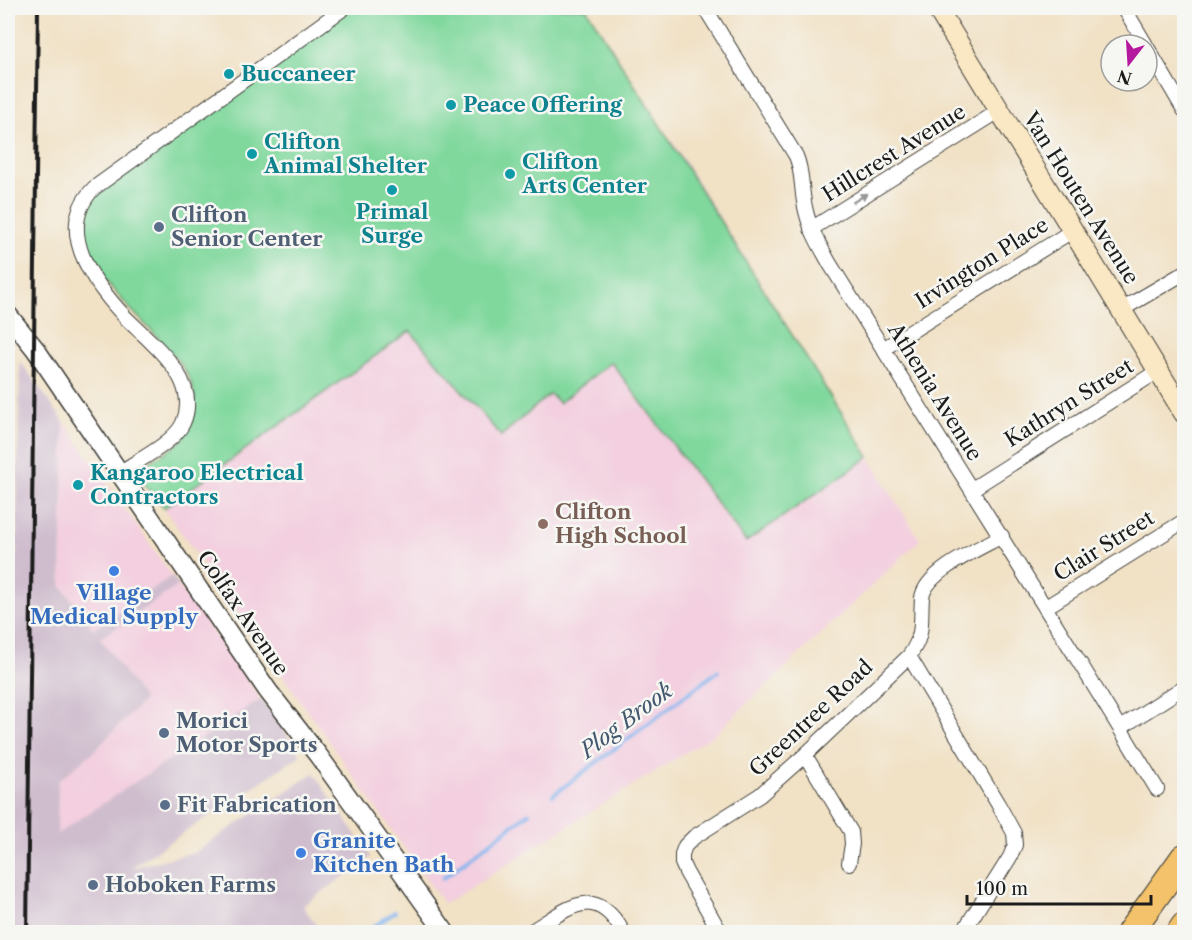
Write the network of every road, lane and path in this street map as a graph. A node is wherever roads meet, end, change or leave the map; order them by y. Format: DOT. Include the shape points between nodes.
graph roads {
  1 [pos="344,8"];
  2 [pos="705,8"];
  3 [pos="937,8"];
  4 [pos="1124,8"];
  5 [pos="1139,33"];
  6 [pos="1159,66"];
  7 [pos="1184,109"];
  8 [pos="999,111"];
  9 [pos="811,229"];
  10 [pos="1072,231"];
  11 [pos="1185,273"];
  12 [pos="1121,310"];
  13 [pos="8,315"];
  14 [pos="883,349"];
  15 [pos="1158,371"];
  16 [pos="1185,413"];
  17 [pos="119,473"];
  18 [pos="972,489"];
  19 [pos="1185,521"];
  20 [pos="1002,536"];
  21 [pos="1046,607"];
  22 [pos="909,656"];
  23 [pos="1185,687"];
  24 [pos="1120,728"];
  25 [pos="805,755"];
  26 [pos="1157,789"];
  27 [pos="1185,857"];
  28 [pos="849,863"];
  29 [pos="1185,926"];
  30 [pos="445,933"];
  31 [pos="530,933"];
  32 [pos="623,933"];
  33 [pos="720,933"];
  34 [pos="963,933"];
  35 [pos="1130,933"];
  36 [pos="1180,933"];
  1 -- 17 [label="street" via="94,188 80,205 75,231 86,262 111,300 173,366 186,395 187,411 178,431"];
  2 -- 9 [label="street, Athenia Avenue" via="796,156"];
  3 -- 8 [label="main road, Van Houten Avenue"];
  4 -- 5 [label="street"];
  6 -- 7 [label="street"];
  9 -- 8 [label="street, Hillcrest Avenue, one-way"];
  8 -- 10 [label="main road, Van Houten Avenue"];
  9 -- 14 [label="street, Athenia Avenue"];
  10 -- 12 [label="main road, Van Houten Avenue"];
  10 -- 14 [label="street, Irvington Place"];
  11 -- 12 [label="street"];
  12 -- 15 [label="main road, Van Houten Avenue"];
  13 -- 17 [label="street, Colfax Avenue"];
  14 -- 18 [label="street, Athenia Avenue"];
  15 -- 16 [label="main road, Van Houten Avenue"];
  15 -- 18 [label="street, Kathryn Street"];
  17 -- 30 [label="street, Colfax Avenue" via="268,691"];
  18 -- 20 [label="street, Athenia Avenue"];
  19 -- 21 [label="street, Clair Street"];
  20 -- 21 [label="street, Athenia Avenue"];
  20 -- 22 [label="street, Greentree Road" via="934,576 922,597 922,628"];
  21 -- 24 [label="street, Athenia Avenue"];
  22 -- 25 [label="street, Greentree Road"];
  22 -- 34 [label="street" via="1014,833 1010,857"];
  23 -- 24 [label="street"];
  24 -- 26 [label="street, Athenia Avenue"];
  25 -- 28 [label="street" via="851,832"];
  25 -- 33 [label="street, Greentree Road" via="760,795 685,846 682,863"];
  27 -- 35 [label="highway"];
  29 -- 36 [label="highway"];
  31 -- 32 [label="street" via="571,908 589,903 610,912"];
}
